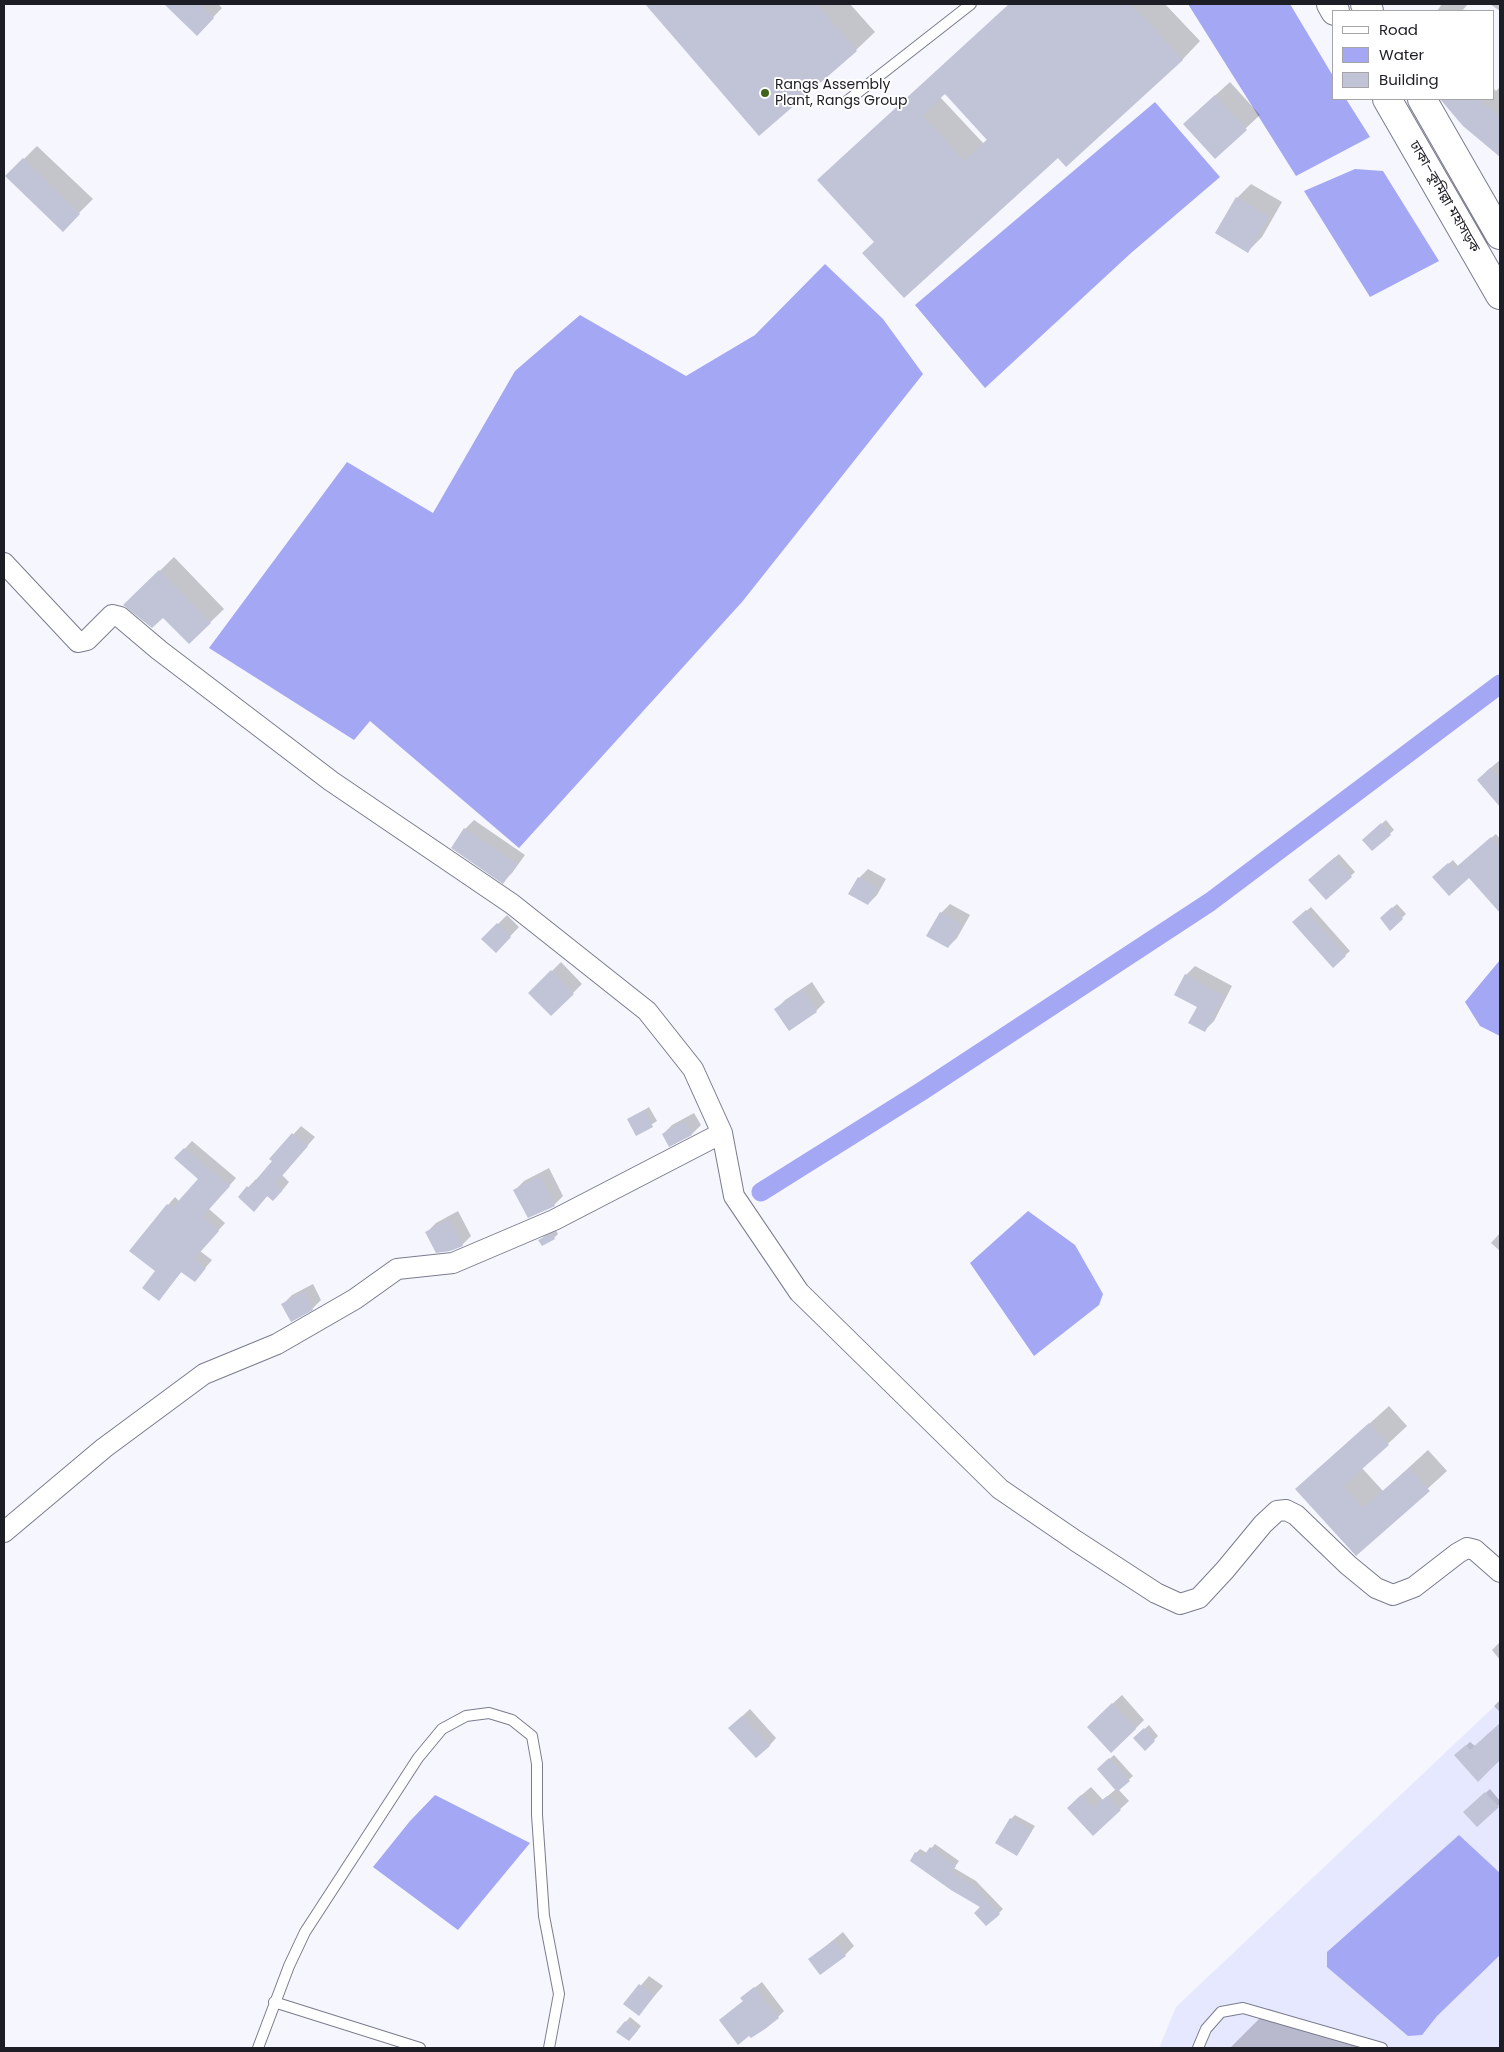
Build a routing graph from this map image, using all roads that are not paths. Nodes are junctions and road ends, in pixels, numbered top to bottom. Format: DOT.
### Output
graph roads {
  1 [pos="971,4"];
  2 [pos="1388,100"];
  3 [pos="1423,100"];
  4 [pos="847,101"];
  5 [pos="1500,235"];
  6 [pos="1500,295"];
  7 [pos="4,563"];
  8 [pos="722,1133"];
  9 [pos="4,1532"];
  10 [pos="1500,1572"];
  11 [pos="274,2002"];
  12 [pos="258,2048"];
  13 [pos="420,2048"];
  14 [pos="549,2048"];
  15 [pos="1198,2048"];
  16 [pos="1382,2048"];
  1 -- 4 [label="lane"];
  2 -- 6 [label="highway, ঢাকা–কুমিল্লা মহাসড়ক"];
  3 -- 5 [label="highway"];
  7 -- 8 [label="street"];
  8 -- 9 [label="street"];
  8 -- 10 [label="street"];
  11 -- 12 [label="lane"];
  11 -- 13 [label="lane"];
  11 -- 14 [label="lane"];
  15 -- 16 [label="lane"];
}
